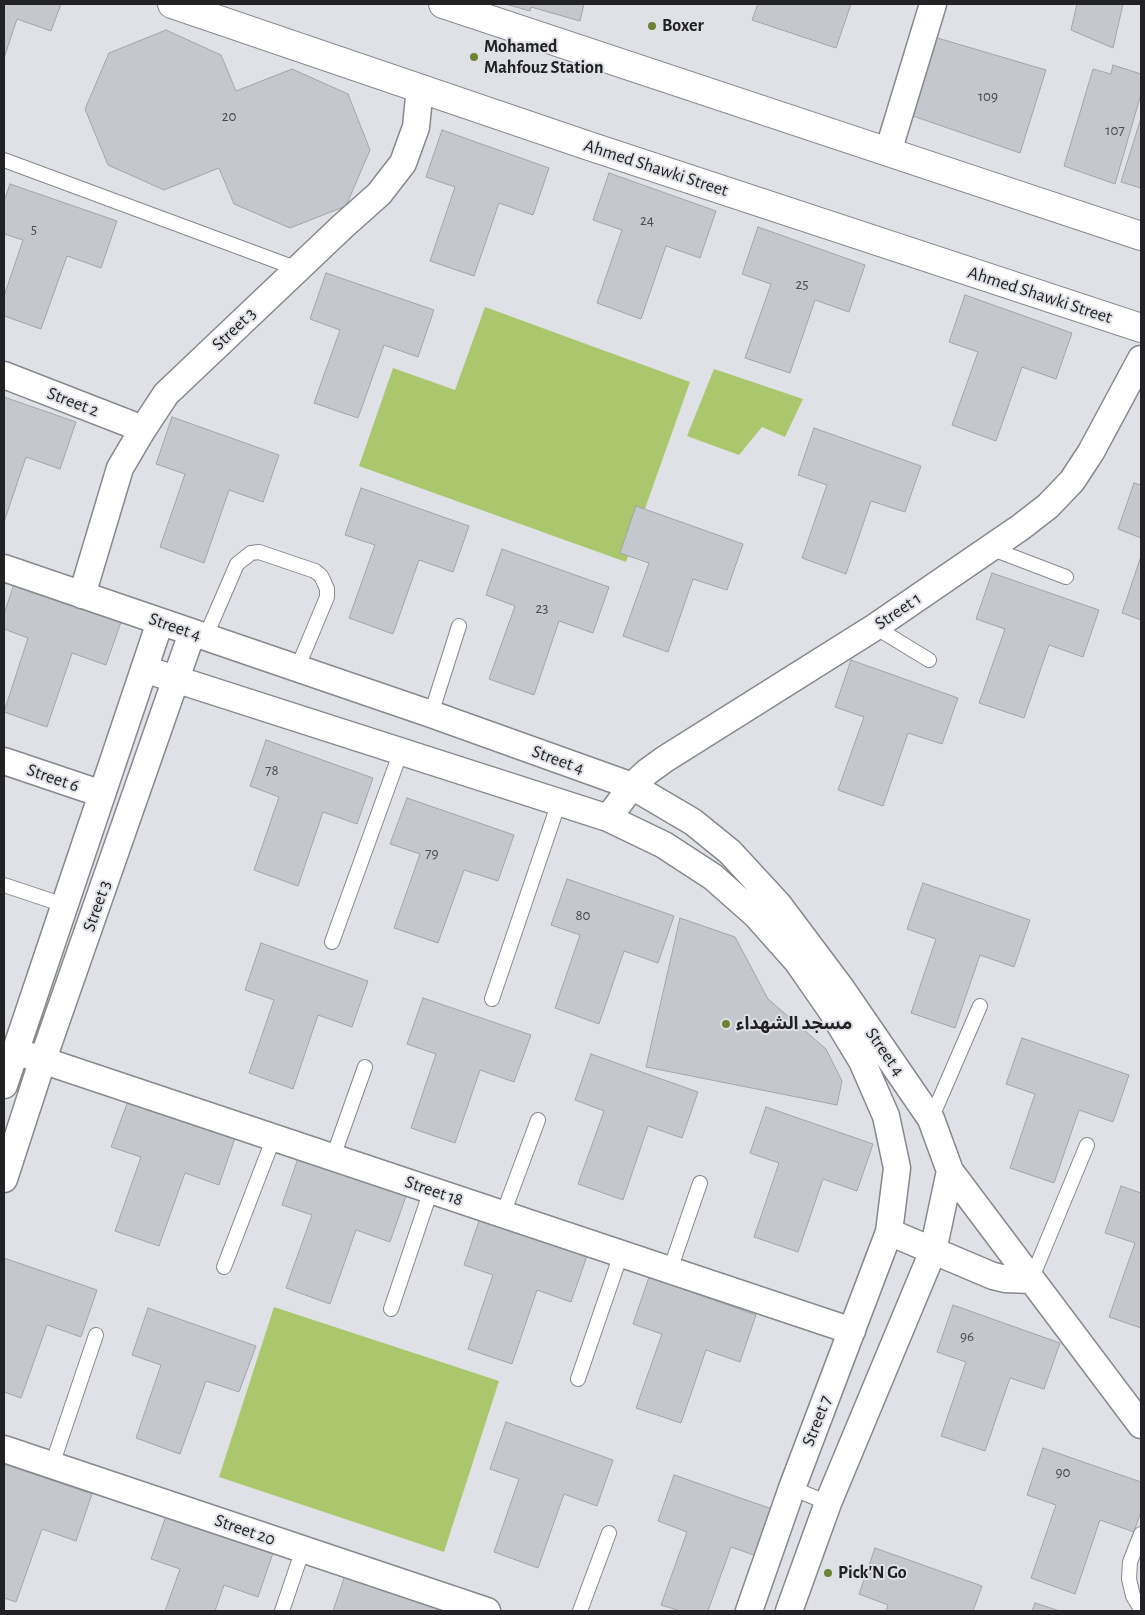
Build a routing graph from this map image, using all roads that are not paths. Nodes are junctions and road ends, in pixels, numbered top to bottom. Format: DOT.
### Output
graph roads {
  1 [pos="172,4"];
  2 [pos="443,4"];
  3 [pos="933,4"];
  4 [pos="420,88"];
  5 [pos="888,152"];
  6 [pos="4,160"];
  7 [pos="1141,236"];
  8 [pos="298,269"];
  9 [pos="1141,328"];
  10 [pos="1141,359"];
  11 [pos="4,375"];
  12 [pos="142,429"];
  13 [pos="990,548"];
  14 [pos="4,568"];
  15 [pos="1066,577"];
  16 [pos="82,595"];
  17 [pos="160,622"];
  18 [pos="459,626"];
  19 [pos="875,627"];
  20 [pos="199,635"];
  21 [pos="929,660"];
  22 [pos="144,669"];
  23 [pos="297,669"];
  24 [pos="176,679"];
  25 [pos="431,714"];
  26 [pos="402,752"];
  27 [pos="4,761"];
  28 [pos="632,786"];
  29 [pos="102,794"];
  30 [pos="559,802"];
  31 [pos="608,818"];
  32 [pos="78,864"];
  33 [pos="108,874"];
  34 [pos="4,885"];
  35 [pos="64,905"];
  36 [pos="332,942"];
  37 [pos="802,952"];
  38 [pos="492,999"];
  39 [pos="980,1006"];
  40 [pos="16,1051"];
  41 [pos="43,1059"];
  42 [pos="365,1066"];
  43 [pos="4,1085"];
  44 [pos="538,1120"];
  45 [pos="931,1120"];
  46 [pos="274,1137"];
  47 [pos="1088,1145"];
  48 [pos="333,1157"];
  49 [pos="950,1171"];
  50 [pos="4,1180"];
  51 [pos="700,1183"];
  52 [pos="430,1190"];
  53 [pos="503,1214"];
  54 [pos="889,1232"];
  55 [pos="933,1251"];
  56 [pos="621,1254"];
  57 [pos="224,1267"];
  58 [pos="670,1270"];
  59 [pos="1031,1280"];
  60 [pos="390,1308"];
  61 [pos="852,1331"];
  62 [pos="96,1335"];
  63 [pos="578,1380"];
  64 [pos="1141,1425"];
  65 [pos="4,1449"];
  66 [pos="52,1465"];
  67 [pos="792,1488"];
  68 [pos="828,1503"];
  69 [pos="609,1533"];
  70 [pos="1141,1534"];
  71 [pos="303,1549"];
  72 [pos="1141,1609"];
  73 [pos="282,1611"];
  74 [pos="487,1611"];
  75 [pos="580,1611"];
  76 [pos="749,1611"];
  77 [pos="789,1611"];
  1 -- 4 [label="street, Ahmed Shawki Street"];
  2 -- 5 [label="street"];
  3 -- 5 [label="street"];
  4 -- 8 [label="street, Street 3"];
  4 -- 9 [label="street, Ahmed Shawki Street"];
  5 -- 7 [label="street"];
  6 -- 8 [label="lane"];
  8 -- 12 [label="street, Street 3"];
  10 -- 13 [label="street, Street 1"];
  11 -- 12 [label="street, Street 2"];
  12 -- 16 [label="street, Street 3"];
  13 -- 15 [label="lane"];
  13 -- 19 [label="street, Street 1"];
  14 -- 16 [label="street, Street 4"];
  16 -- 17 [label="street, Street 4"];
  17 -- 20 [label="street, Street 4"];
  17 -- 22 [label="street, Street 3"];
  18 -- 25 [label="lane"];
  19 -- 21 [label="lane"];
  19 -- 28 [label="street, Street 1"];
  20 -- 23 [label="street, Street 4"];
  20 -- 23 [label="lane"];
  20 -- 24 [label="street, Street 3"];
  22 -- 24 [label="street, Street 4"];
  22 -- 29 [label="street, Street 3"];
  23 -- 25 [label="street, Street 4"];
  24 -- 26 [label="street, Street 4"];
  24 -- 33 [label="street, Street 3"];
  25 -- 28 [label="street, Street 4"];
  26 -- 30 [label="street, Street 4"];
  26 -- 36 [label="lane"];
  27 -- 29 [label="street, Street 6"];
  28 -- 31 [label="street, Street 1"];
  28 -- 37 [label="street, Street 4"];
  29 -- 32 [label="street, Street 3"];
  30 -- 31 [label="street, Street 4"];
  30 -- 38 [label="lane"];
  31 -- 37 [label="street, Street 4"];
  32 -- 33 [label="street"];
  32 -- 35 [label="street, Street 3"];
  33 -- 41 [label="street, Street 3"];
  34 -- 35 [label="lane"];
  35 -- 40 [label="street, Street 3"];
  37 -- 45 [label="street, Street 4"];
  37 -- 54 [label="street, Street 4"];
  39 -- 45 [label="lane"];
  40 -- 41 [label="street, Street 18"];
  40 -- 43 [label="street, Street 3"];
  41 -- 46 [label="street, Street 18"];
  41 -- 50 [label="street, Street 3"];
  42 -- 48 [label="lane"];
  44 -- 53 [label="lane"];
  45 -- 49 [label="street, Street 4"];
  46 -- 48 [label="street, Street 18"];
  46 -- 57 [label="lane"];
  47 -- 59 [label="lane"];
  48 -- 52 [label="street, Street 18"];
  49 -- 55 [label="street"];
  49 -- 59 [label="street, Street 4"];
  51 -- 58 [label="lane"];
  52 -- 53 [label="street, Street 18"];
  52 -- 60 [label="lane"];
  53 -- 56 [label="street, Street 18"];
  54 -- 55 [label="street"];
  54 -- 61 [label="street, Street 7"];
  55 -- 59 [label="street"];
  55 -- 68 [label="street"];
  56 -- 58 [label="street, Street 18"];
  56 -- 63 [label="lane"];
  58 -- 61 [label="street, Street 18"];
  59 -- 64 [label="street, Street 4"];
  61 -- 67 [label="street, Street 7"];
  62 -- 66 [label="lane"];
  65 -- 66 [label="street, Street 20"];
  66 -- 71 [label="street, Street 20"];
  67 -- 68 [label="lane"];
  67 -- 76 [label="street, Street 7"];
  68 -- 77 [label="street"];
  69 -- 75 [label="lane"];
  70 -- 72 [label="lane"];
  71 -- 73 [label="lane"];
  71 -- 74 [label="street, Street 20"];
}
